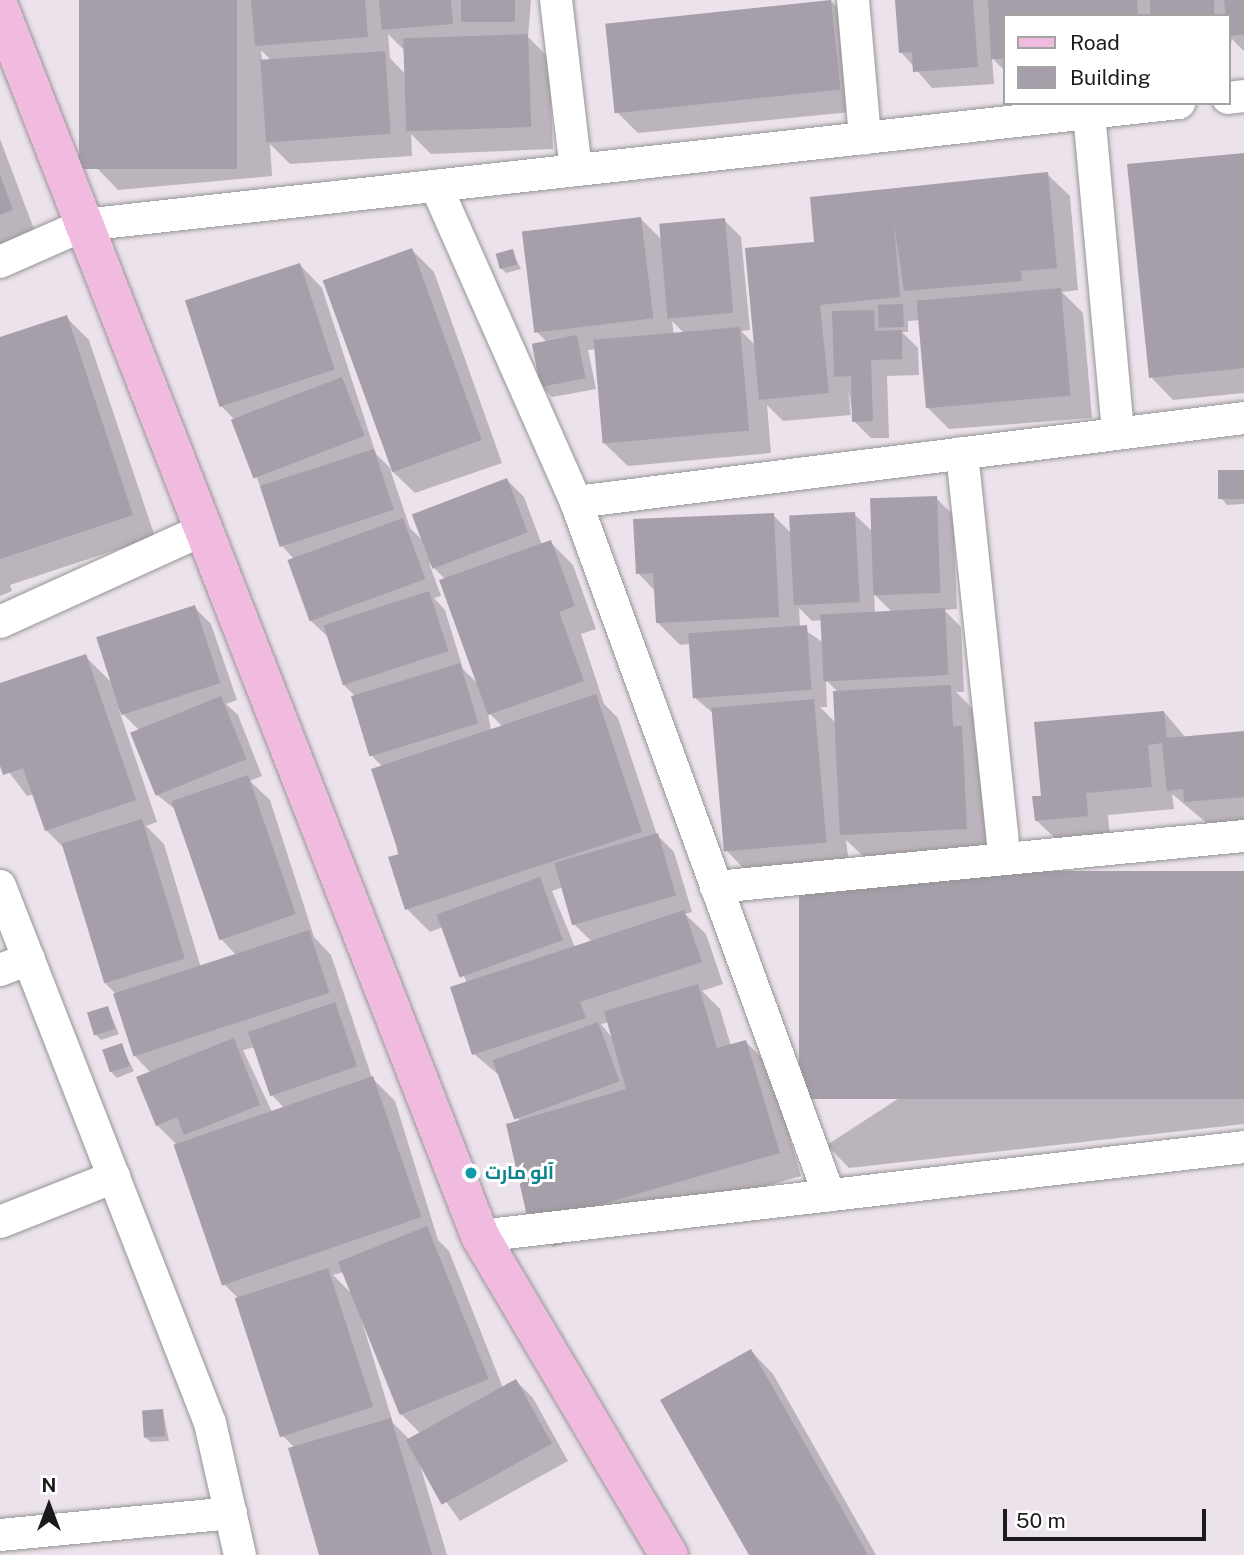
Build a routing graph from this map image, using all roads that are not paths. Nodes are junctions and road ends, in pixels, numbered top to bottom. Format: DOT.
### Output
graph roads {
  1 [pos="556,0"];
  2 [pos="853,0"];
  3 [pos="0,9"];
  4 [pos="1161,105"];
  5 [pos="1089,113"];
  6 [pos="865,138"];
  7 [pos="576,170"];
  8 [pos="436,186"];
  9 [pos="84,225"];
  10 [pos="0,262"];
  11 [pos="1244,418"];
  12 [pos="1118,433"];
  13 [pos="962,453"];
  14 [pos="576,502"];
  15 [pos="204,530"];
  16 [pos="0,622"];
  17 [pos="1244,836"];
  18 [pos="1005,859"];
  19 [pos="0,886"];
  20 [pos="716,887"];
  21 [pos="14,965"];
  22 [pos="1244,1147"];
  23 [pos="114,1177"];
  24 [pos="829,1195"];
  25 [pos="0,1222"];
  26 [pos="480,1236"];
  27 [pos="231,1513"];
  28 [pos="0,1535"];
  29 [pos="240,1555"];
  30 [pos="669,1555"];
  1 -- 7 [label="street"];
  2 -- 6 [label="street"];
  3 -- 9 [label="street"];
  4 -- 5 [label="street"];
  5 -- 6 [label="street"];
  5 -- 12 [label="street"];
  6 -- 7 [label="street"];
  7 -- 8 [label="street"];
  8 -- 9 [label="street"];
  8 -- 14 [label="street"];
  9 -- 10 [label="street"];
  9 -- 15 [label="street"];
  11 -- 12 [label="street"];
  12 -- 13 [label="street"];
  13 -- 14 [label="street"];
  13 -- 18 [label="street"];
  14 -- 20 [label="street"];
  15 -- 16 [label="street"];
  15 -- 26 [label="street"];
  17 -- 18 [label="street"];
  18 -- 20 [label="street"];
  19 -- 21 [label="street"];
  20 -- 24 [label="street"];
  21 -- 23 [label="street"];
  22 -- 24 [label="street"];
  23 -- 25 [label="street"];
  23 -- 27 [label="street"];
  24 -- 26 [label="street"];
  26 -- 30 [label="street"];
  27 -- 28 [label="street"];
  27 -- 29 [label="street"];
}
